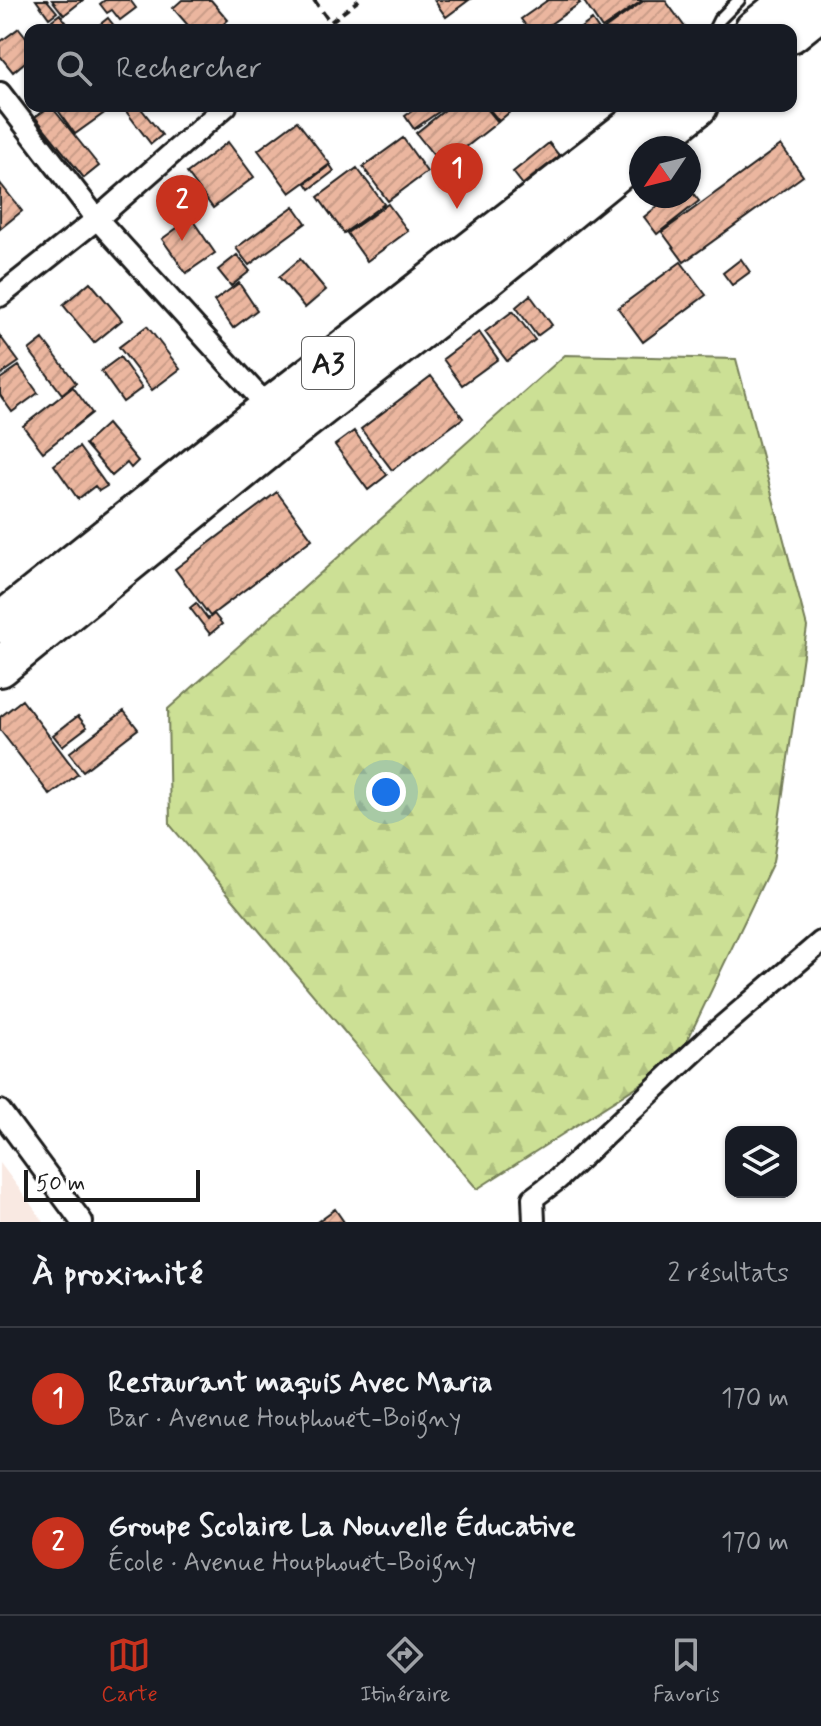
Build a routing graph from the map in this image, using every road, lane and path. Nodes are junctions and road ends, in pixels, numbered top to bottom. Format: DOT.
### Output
graph roads {
  1 [pos="314,0"];
  2 [pos="359,0"];
  3 [pos="739,0"];
  4 [pos="791,0"];
  5 [pos="821,9"];
  6 [pos="330,22"];
  7 [pos="328,24"];
  8 [pos="717,24"];
  9 [pos="761,24"];
  10 [pos="797,28"];
  11 [pos="0,93"];
  12 [pos="219,112"];
  13 [pos="650,112"];
  14 [pos="691,112"];
  15 [pos="661,136"];
  16 [pos="629,162"];
  17 [pos="97,219"];
  18 [pos="0,296"];
  19 [pos="269,408"];
  20 [pos="0,623"];
  21 [pos="0,667"];
  22 [pos="821,942"];
  23 [pos="0,1111"];
  24 [pos="82,1222"];
  25 [pos="534,1222"];
  1 -- 6 [label="path"];
  2 -- 6 [label="path"];
  3 -- 8 [label="lane"];
  4 -- 9 [label="highway"];
  5 -- 10 [label="highway"];
  6 -- 7 [label="path"];
  11 -- 17 [label="street"];
  12 -- 17 [label="street"];
  13 -- 19 [label="highway, A3"];
  14 -- 15 [label="highway"];
  16 -- 21 [label="highway, A3"];
  17 -- 18 [label="street"];
  17 -- 19 [label="street"];
  19 -- 20 [label="highway, A3"];
  22 -- 25 [label="street"];
  23 -- 24 [label="street"];
}
